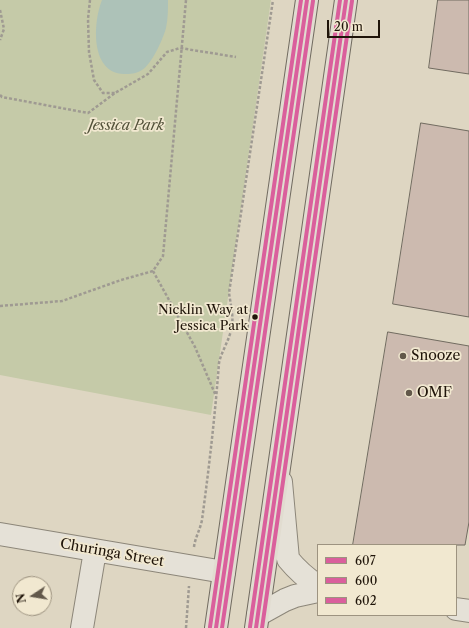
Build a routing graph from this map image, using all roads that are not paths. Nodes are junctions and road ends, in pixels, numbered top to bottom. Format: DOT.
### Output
graph roads {
  1 [pos="307,0"];
  2 [pos="346,0"];
  3 [pos="279,469"];
  4 [pos="0,534"];
  5 [pos="95,551"];
  6 [pos="224,572"];
  7 [pos="317,585"];
  8 [pos="317,592"];
  9 [pos="457,609"];
  10 [pos="469,611"];
  11 [pos="257,621"];
  12 [pos="82,628"];
  13 [pos="216,628"];
  1 -- 6 [label="highway"];
  2 -- 3 [label="highway"];
  3 -- 7 [label="street"];
  3 -- 11 [label="highway"];
  4 -- 5 [label="street, Churinga Street"];
  5 -- 6 [label="street, Churinga Street"];
  5 -- 12 [label="street"];
  6 -- 13 [label="highway"];
  8 -- 11 [label="street"];
  9 -- 10 [label="street"];
}
